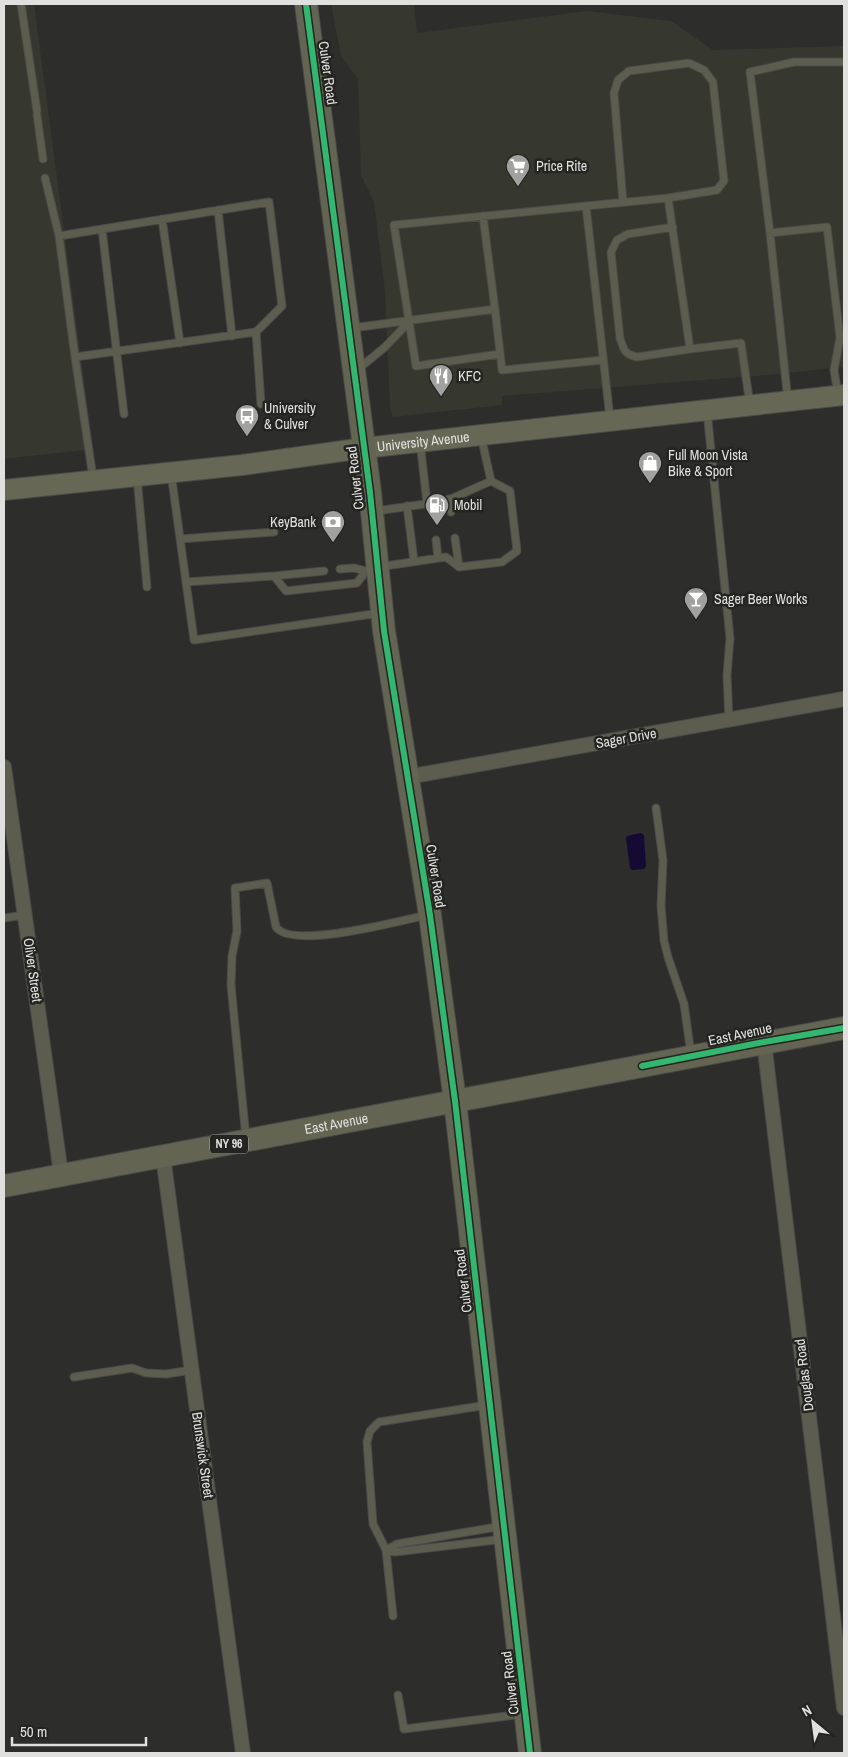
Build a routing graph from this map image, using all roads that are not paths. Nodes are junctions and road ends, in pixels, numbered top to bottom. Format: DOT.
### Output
graph roads {
  1 [pos="21,4"];
  2 [pos="306,4"];
  3 [pos="844,62"];
  4 [pos="44,159"];
  5 [pos="46,178"];
  6 [pos="668,198"];
  7 [pos="623,202"];
  8 [pos="586,206"];
  9 [pos="218,210"];
  10 [pos="483,216"];
  11 [pos="162,220"];
  12 [pos="673,227"];
  13 [pos="102,229"];
  14 [pos="770,232"];
  15 [pos="59,236"];
  16 [pos="495,308"];
  17 [pos="410,321"];
  18 [pos="349,328"];
  19 [pos="256,332"];
  20 [pos="232,336"];
  21 [pos="180,343"];
  22 [pos="690,350"];
  23 [pos="116,352"];
  24 [pos="500,354"];
  25 [pos="75,357"];
  26 [pos="603,360"];
  27 [pos="355,372"];
  28 [pos="841,395"];
  29 [pos="788,401"];
  30 [pos="262,404"];
  31 [pos="750,405"];
  32 [pos="707,410"];
  33 [pos="124,414"];
  34 [pos="610,421"];
  35 [pos="481,435"];
  36 [pos="420,442"];
  37 [pos="364,448"];
  38 [pos="171,473"];
  39 [pos="137,476"];
  40 [pos="93,481"];
  41 [pos="491,481"];
  42 [pos="4,490"];
  43 [pos="449,500"];
  44 [pos="429,503"];
  45 [pos="406,506"];
  46 [pos="372,512"];
  47 [pos="451,512"];
  48 [pos="433,514"];
  49 [pos="274,532"];
  50 [pos="455,538"];
  51 [pos="180,539"];
  52 [pos="436,540"];
  53 [pos="438,558"];
  54 [pos="414,561"];
  55 [pos="459,566"];
  56 [pos="340,569"];
  57 [pos="372,569"];
  58 [pos="324,571"];
  59 [pos="274,576"];
  60 [pos="186,582"];
  61 [pos="147,587"];
  62 [pos="382,612"];
  63 [pos="844,699"];
  64 [pos="729,720"];
  65 [pos="4,767"];
  66 [pos="407,778"];
  67 [pos="656,808"];
  68 [pos="25,915"];
  69 [pos="430,915"];
  70 [pos="4,918"];
  71 [pos="844,1028"];
  72 [pos="764,1042"];
  73 [pos="692,1057"];
  74 [pos="455,1101"];
  75 [pos="246,1141"];
  76 [pos="164,1156"];
  77 [pos="61,1174"];
  78 [pos="4,1186"];
  79 [pos="192,1370"];
  80 [pos="74,1377"];
  81 [pos="490,1404"];
  82 [pos="505,1532"];
  83 [pos="386,1550"];
  84 [pos="393,1616"];
  85 [pos="398,1695"];
  86 [pos="844,1708"];
  87 [pos="526,1713"];
  88 [pos="243,1753"];
  89 [pos="530,1753"];
  1 -- 4 [label="lane"];
  2 -- 18 [label="main road, Culver Road"];
  3 -- 14 [label="lane"];
  5 -- 15 [label="lane"];
  6 -- 7 [label="lane"];
  6 -- 7 [label="lane"];
  6 -- 12 [label="lane"];
  7 -- 8 [label="lane"];
  8 -- 10 [label="lane"];
  8 -- 26 [label="lane"];
  9 -- 11 [label="lane"];
  9 -- 19 [label="lane"];
  9 -- 20 [label="lane"];
  10 -- 16 [label="lane"];
  10 -- 17 [label="lane"];
  11 -- 13 [label="lane"];
  11 -- 21 [label="lane"];
  12 -- 22 [label="lane"];
  12 -- 22 [label="lane"];
  13 -- 15 [label="lane"];
  13 -- 23 [label="lane"];
  14 -- 28 [label="lane"];
  14 -- 29 [label="lane"];
  15 -- 25 [label="lane"];
  16 -- 17 [label="lane"];
  16 -- 24 [label="lane"];
  17 -- 18 [label="lane"];
  17 -- 24 [label="lane"];
  17 -- 27 [label="lane"];
  18 -- 27 [label="main road, Culver Road"];
  19 -- 20 [label="lane"];
  19 -- 30 [label="lane"];
  20 -- 21 [label="lane"];
  21 -- 23 [label="lane"];
  22 -- 31 [label="lane"];
  23 -- 25 [label="lane"];
  23 -- 33 [label="lane"];
  24 -- 26 [label="lane"];
  25 -- 40 [label="lane"];
  26 -- 34 [label="lane"];
  27 -- 37 [label="main road, Culver Road"];
  28 -- 29 [label="main road, University Avenue"];
  29 -- 31 [label="main road, University Avenue"];
  31 -- 32 [label="main road, University Avenue"];
  32 -- 34 [label="main road, University Avenue"];
  32 -- 64 [label="lane"];
  34 -- 35 [label="main road, University Avenue"];
  35 -- 36 [label="main road, University Avenue"];
  35 -- 41 [label="lane"];
  36 -- 37 [label="main road, University Avenue"];
  36 -- 44 [label="lane"];
  37 -- 38 [label="main road, University Avenue"];
  37 -- 46 [label="main road, Culver Road"];
  38 -- 39 [label="main road, University Avenue"];
  38 -- 51 [label="lane"];
  39 -- 40 [label="main road, University Avenue"];
  39 -- 61 [label="lane"];
  40 -- 42 [label="main road, University Avenue"];
  41 -- 43 [label="lane"];
  41 -- 55 [label="lane"];
  43 -- 44 [label="lane"];
  43 -- 47 [label="lane"];
  44 -- 45 [label="lane"];
  44 -- 48 [label="lane"];
  45 -- 46 [label="lane"];
  45 -- 54 [label="lane"];
  46 -- 57 [label="main road, Culver Road"];
  49 -- 51 [label="lane"];
  50 -- 55 [label="lane"];
  51 -- 60 [label="lane"];
  52 -- 53 [label="lane"];
  53 -- 54 [label="lane"];
  53 -- 55 [label="lane"];
  54 -- 57 [label="lane"];
  56 -- 57 [label="lane"];
  57 -- 59 [label="lane"];
  57 -- 62 [label="main road, Culver Road"];
  58 -- 59 [label="lane"];
  59 -- 60 [label="lane"];
  60 -- 62 [label="lane"];
  62 -- 66 [label="main road, Culver Road"];
  63 -- 64 [label="street, Sager Drive"];
  64 -- 66 [label="street, Sager Drive"];
  65 -- 68 [label="street, Oliver Street"];
  66 -- 69 [label="main road, Culver Road"];
  67 -- 73 [label="lane"];
  68 -- 70 [label="lane"];
  68 -- 77 [label="street, Oliver Street"];
  69 -- 74 [label="main road, Culver Road"];
  69 -- 75 [label="lane"];
  71 -- 72 [label="main road, East Avenue / NY 96"];
  72 -- 73 [label="main road, East Avenue / NY 96"];
  72 -- 86 [label="street, Douglas Road"];
  73 -- 74 [label="main road, East Avenue / NY 96"];
  74 -- 75 [label="main road, East Avenue / NY 96"];
  74 -- 81 [label="main road, Culver Road"];
  75 -- 76 [label="main road, East Avenue / NY 96"];
  76 -- 77 [label="main road, East Avenue / NY 96"];
  76 -- 79 [label="street, Brunswick Street"];
  77 -- 78 [label="main road, East Avenue / NY 96"];
  79 -- 80 [label="lane"];
  79 -- 88 [label="street, Brunswick Street"];
  81 -- 82 [label="main road, Culver Road"];
  81 -- 83 [label="lane"];
  82 -- 83 [label="lane"];
  82 -- 83 [label="lane"];
  82 -- 87 [label="main road, Culver Road"];
  83 -- 84 [label="lane"];
  85 -- 87 [label="lane"];
  87 -- 89 [label="main road, Culver Road"];
}
